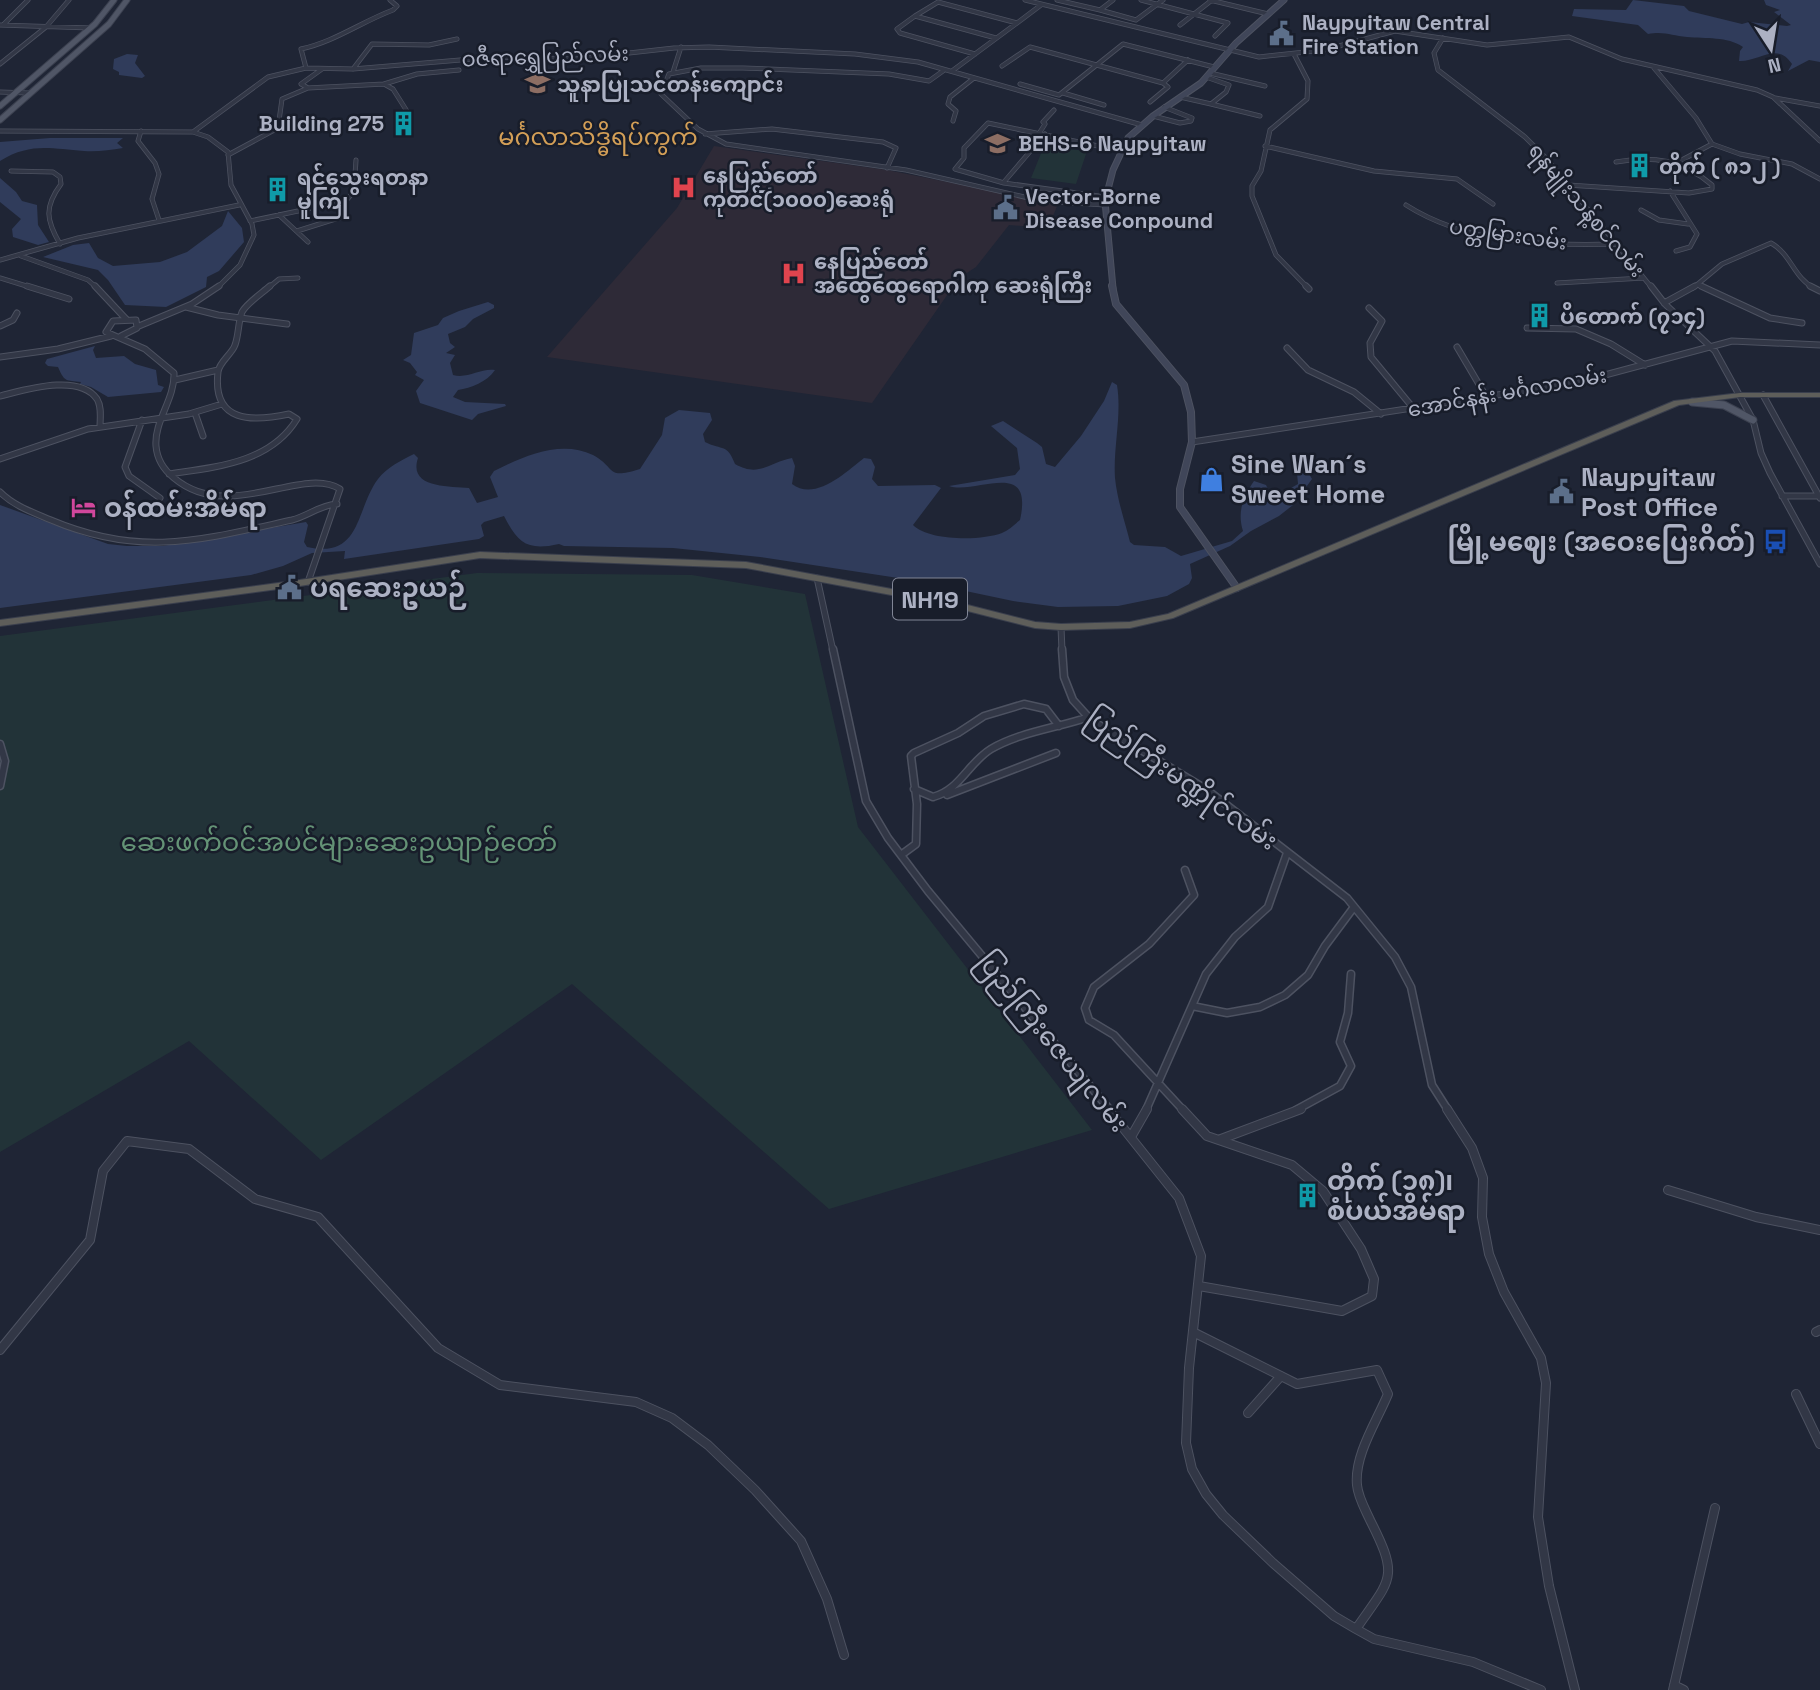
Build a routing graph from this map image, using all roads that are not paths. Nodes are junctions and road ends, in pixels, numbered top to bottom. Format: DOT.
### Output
graph roads {
  1 [pos="28,0"];
  2 [pos="69,0"];
  3 [pos="114,0"];
  4 [pos="127,0"];
  5 [pos="390,0"];
  6 [pos="1024,0"];
  7 [pos="1057,0"];
  8 [pos="1113,0"];
  9 [pos="1141,0"];
  10 [pos="1163,0"];
  11 [pos="1211,0"];
  12 [pos="1284,0"];
  13 [pos="1069,1"];
  14 [pos="1157,4"];
  15 [pos="1041,5"];
  16 [pos="1100,10"];
  17 [pos="1195,14"];
  18 [pos="1268,14"];
  19 [pos="915,16"];
  20 [pos="1136,20"];
  21 [pos="1017,23"];
  22 [pos="1130,25"];
  23 [pos="1180,25"];
  24 [pos="1,26"];
  25 [pos="46,27"];
  26 [pos="90,28"];
  27 [pos="1215,36"];
  28 [pos="996,38"];
  29 [pos="1443,38"];
  30 [pos="457,39"];
  31 [pos="681,47"];
  32 [pos="1230,50"];
  33 [pos="975,54"];
  34 [pos="1294,54"];
  35 [pos="1188,60"];
  36 [pos="0,64"];
  37 [pos="1002,66"];
  38 [pos="1096,66"];
  39 [pos="324,67"];
  40 [pos="1654,67"];
  41 [pos="306,68"];
  42 [pos="353,69"];
  43 [pos="459,71"];
  44 [pos="943,71"];
  45 [pos="952,71"];
  46 [pos="673,72"];
  47 [pos="1210,72"];
  48 [pos="974,78"];
  49 [pos="1163,83"];
  50 [pos="384,84"];
  51 [pos="1020,84"];
  52 [pos="1265,86"];
  53 [pos="308,88"];
  54 [pos="0,92"];
  55 [pos="14,92"];
  56 [pos="29,93"];
  57 [pos="1063,93"];
  58 [pos="1180,97"];
  59 [pos="1775,98"];
  60 [pos="1150,102"];
  61 [pos="1104,104"];
  62 [pos="1211,104"];
  63 [pos="0,106"];
  64 [pos="1820,106"];
  65 [pos="1164,107"];
  66 [pos="1054,110"];
  67 [pos="410,116"];
  68 [pos="1153,116"];
  69 [pos="1261,116"];
  70 [pos="0,120"];
  71 [pos="953,121"];
  72 [pos="1142,125"];
  73 [pos="332,126"];
  74 [pos="278,128"];
  75 [pos="0,131"];
  76 [pos="141,131"];
  77 [pos="193,132"];
  78 [pos="1042,133"];
  79 [pos="705,134"];
  80 [pos="1820,141"];
  81 [pos="1712,144"];
  82 [pos="1265,146"];
  83 [pos="1122,151"];
  84 [pos="228,155"];
  85 [pos="356,160"];
  86 [pos="1616,162"];
  87 [pos="1678,162"];
  88 [pos="887,168"];
  89 [pos="11,171"];
  90 [pos="1820,179"];
  91 [pos="1004,182"];
  92 [pos="1567,185"];
  93 [pos="1670,191"];
  94 [pos="1106,197"];
  95 [pos="1493,204"];
  96 [pos="239,205"];
  97 [pos="1105,205"];
  98 [pos="1406,205"];
  99 [pos="1641,211"];
  100 [pos="279,215"];
  101 [pos="345,216"];
  102 [pos="159,220"];
  103 [pos="250,221"];
  104 [pos="1688,224"];
  105 [pos="297,231"];
  106 [pos="308,242"];
  107 [pos="60,244"];
  108 [pos="1616,244"];
  109 [pos="1676,251"];
  110 [pos="21,256"];
  111 [pos="0,260"];
  112 [pos="0,278"];
  113 [pos="298,278"];
  114 [pos="1643,278"];
  115 [pos="1557,284"];
  116 [pos="1698,285"];
  117 [pos="1309,289"];
  118 [pos="1820,292"];
  119 [pos="69,299"];
  120 [pos="1664,303"];
  121 [pos="186,307"];
  122 [pos="1368,308"];
  123 [pos="112,309"];
  124 [pos="17,313"];
  125 [pos="165,314"];
  126 [pos="240,317"];
  127 [pos="126,318"];
  128 [pos="136,320"];
  129 [pos="113,321"];
  130 [pos="1802,323"];
  131 [pos="287,324"];
  132 [pos="0,326"];
  133 [pos="137,328"];
  134 [pos="1527,328"];
  135 [pos="106,329"];
  136 [pos="111,336"];
  137 [pos="121,336"];
  138 [pos="89,341"];
  139 [pos="135,343"];
  140 [pos="1820,345"];
  141 [pos="1457,347"];
  142 [pos="1711,347"];
  143 [pos="1287,348"];
  144 [pos="0,357"];
  145 [pos="1645,365"];
  146 [pos="218,370"];
  147 [pos="175,380"];
  148 [pos="1740,395"];
  149 [pos="1763,395"];
  150 [pos="1820,395"];
  151 [pos="0,396"];
  152 [pos="1487,398"];
  153 [pos="1683,402"];
  154 [pos="222,404"];
  155 [pos="1414,409"];
  156 [pos="195,413"];
  157 [pos="1381,414"];
  158 [pos="164,419"];
  159 [pos="142,420"];
  160 [pos="1753,420"];
  161 [pos="100,427"];
  162 [pos="203,436"];
  163 [pos="1192,442"];
  164 [pos="0,459"];
  165 [pos="169,474"];
  166 [pos="0,492"];
  167 [pos="1782,496"];
  168 [pos="1819,497"];
  169 [pos="160,498"];
  170 [pos="337,504"];
  171 [pos="1820,565"];
  172 [pos="817,578"];
  173 [pos="308,582"];
  174 [pos="1237,588"];
  175 [pos="0,623"];
  176 [pos="1061,627"];
  177 [pos="1089,717"];
  178 [pos="1059,726"];
  179 [pos="0,744"];
  180 [pos="1056,753"];
  181 [pos="0,786"];
  182 [pos="914,789"];
  183 [pos="933,797"];
  184 [pos="1287,853"];
  185 [pos="901,855"];
  186 [pos="1185,870"];
  187 [pos="1354,907"];
  188 [pos="1351,974"];
  189 [pos="1192,1006"];
  190 [pos="1158,1084"];
  191 [pos="1131,1137"];
  192 [pos="1221,1139"];
  193 [pos="1668,1190"];
  194 [pos="1820,1230"];
  195 [pos="1199,1286"];
  196 [pos="1193,1332"];
  197 [pos="0,1350"];
  198 [pos="1281,1376"];
  199 [pos="1796,1394"];
  200 [pos="1248,1413"];
  201 [pos="1820,1444"];
  202 [pos="1715,1508"];
  203 [pos="1356,1629"];
  204 [pos="844,1655"];
  205 [pos="1673,1687"];
  206 [pos="1541,1690"];
  207 [pos="1575,1690"];
  208 [pos="1684,1690"];
  1 -- 24 [label="street"];
  2 -- 25 [label="street"];
  3 -- 26 [label="main road"];
  4 -- 56 [label="main road"];
  5 -- 41 [label="street"];
  6 -- 15 [label="street"];
  7 -- 13 [label="street"];
  8 -- 16 [label="street"];
  9 -- 14 [label="street"];
  10 -- 14 [label="street"];
  11 -- 17 [label="street"];
  11 -- 18 [label="street"];
  12 -- 18 [label="main road"];
  13 -- 16 [label="street"];
  14 -- 17 [label="street"];
  14 -- 20 [label="street"];
  15 -- 21 [label="street"];
  15 -- 22 [label="street"];
  16 -- 20 [label="street"];
  17 -- 23 [label="street"];
  17 -- 27 [label="street"];
  18 -- 32 [label="main road"];
  19 -- 21 [label="street"];
  19 -- 28 [label="street"];
  19 -- 33 [label="street"];
  20 -- 22 [label="street"];
  21 -- 28 [label="street"];
  22 -- 32 [label="street"];
  24 -- 25 [label="street"];
  25 -- 26 [label="street"];
  25 -- 36 [label="street"];
  26 -- 55 [label="main road"];
  28 -- 33 [label="street"];
  29 -- 34 [label="street"];
  29 -- 40 [label="street"];
  29 -- 92 [label="street, ရန်မျိုးသန့်စင်လမ်း"];
  30 -- 42 [label="street"];
  31 -- 42 [label="street, ဝဇီရာရွှေပြည်လမ်း"];
  31 -- 45 [label="street, ဝဇီရာရွှေပြည်လမ်း"];
  31 -- 46 [label="street"];
  32 -- 34 [label="street"];
  32 -- 47 [label="main road"];
  33 -- 45 [label="street"];
  34 -- 82 [label="street"];
  35 -- 38 [label="street"];
  35 -- 47 [label="street"];
  35 -- 49 [label="street"];
  37 -- 38 [label="street"];
  38 -- 49 [label="street"];
  38 -- 57 [label="street"];
  39 -- 41 [label="street, ဝဇီရာရွှေပြည်လမ်း"];
  39 -- 42 [label="street, ဝဇီရာရွှေပြည်လမ်း"];
  39 -- 53 [label="street"];
  40 -- 59 [label="street"];
  40 -- 81 [label="street"];
  41 -- 77 [label="street, ဝဇီရာရွှေပြည်လမ်း"];
  43 -- 50 [label="street"];
  44 -- 46 [label="street"];
  45 -- 48 [label="street, ဝဇီရာရွှေပြည်လမ်း"];
  46 -- 79 [label="street"];
  47 -- 52 [label="street"];
  47 -- 58 [label="main road"];
  47 -- 62 [label="street"];
  48 -- 71 [label="street"];
  48 -- 72 [label="street, ဝဇီရာရွှေပြည်လမ်း"];
  49 -- 60 [label="street"];
  50 -- 53 [label="street"];
  50 -- 67 [label="street"];
  51 -- 57 [label="street"];
  53 -- 74 [label="street"];
  54 -- 55 [label="street"];
  55 -- 56 [label="street"];
  55 -- 63 [label="main road"];
  56 -- 70 [label="main road"];
  57 -- 61 [label="street"];
  58 -- 62 [label="street"];
  58 -- 65 [label="main road"];
  59 -- 64 [label="street"];
  59 -- 80 [label="street"];
  62 -- 69 [label="street"];
  65 -- 68 [label="main road"];
  65 -- 68 [label="street"];
  66 -- 78 [label="street"];
  68 -- 72 [label="main road"];
  72 -- 83 [label="main road"];
  73 -- 74 [label="street"];
  74 -- 84 [label="street"];
  75 -- 76 [label="street"];
  76 -- 77 [label="street"];
  76 -- 102 [label="street"];
  77 -- 84 [label="street"];
  78 -- 83 [label="street"];
  78 -- 91 [label="street"];
  78 -- 91 [label="street"];
  79 -- 88 [label="street"];
  79 -- 88 [label="street"];
  81 -- 87 [label="street"];
  81 -- 90 [label="street"];
  82 -- 95 [label="street"];
  82 -- 117 [label="street"];
  83 -- 94 [label="main road"];
  84 -- 96 [label="street"];
  85 -- 100 [label="street"];
  86 -- 87 [label="street"];
  87 -- 93 [label="street"];
  88 -- 97 [label="street"];
  89 -- 107 [label="street"];
  91 -- 94 [label="street"];
  92 -- 93 [label="street"];
  92 -- 108 [label="street, ရန်မျိုးသန့်စင်လမ်း"];
  93 -- 104 [label="street"];
  94 -- 97 [label="main road"];
  96 -- 102 [label="street"];
  96 -- 103 [label="street"];
  97 -- 163 [label="main road"];
  98 -- 108 [label="street, ပတ္တမြားလမ်း"];
  99 -- 104 [label="street"];
  100 -- 103 [label="street"];
  100 -- 105 [label="street"];
  101 -- 105 [label="street"];
  102 -- 107 [label="street"];
  103 -- 121 [label="street"];
  104 -- 109 [label="street"];
  105 -- 106 [label="street"];
  107 -- 110 [label="street"];
  108 -- 114 [label="street, ရန်မျိုးသန့်စင်လမ်း"];
  110 -- 111 [label="street"];
  110 -- 123 [label="street"];
  112 -- 119 [label="street"];
  113 -- 126 [label="street"];
  114 -- 115 [label="street"];
  114 -- 120 [label="street, ရန်မျိုးသန့်စင်လမ်း"];
  116 -- 118 [label="street"];
  116 -- 120 [label="street"];
  116 -- 130 [label="street"];
  120 -- 142 [label="street, ရန်မျိုးသန့်စင်လမ်း"];
  121 -- 125 [label="street"];
  121 -- 126 [label="street"];
  122 -- 155 [label="street"];
  123 -- 127 [label="street"];
  123 -- 129 [label="street"];
  124 -- 132 [label="street"];
  125 -- 128 [label="street"];
  125 -- 133 [label="street"];
  126 -- 131 [label="street"];
  126 -- 146 [label="street"];
  127 -- 128 [label="street"];
  127 -- 129 [label="street"];
  128 -- 133 [label="street"];
  129 -- 135 [label="street"];
  133 -- 137 [label="street"];
  133 -- 139 [label="street"];
  134 -- 145 [label="street"];
  135 -- 136 [label="street"];
  135 -- 138 [label="street"];
  136 -- 137 [label="street"];
  136 -- 138 [label="street"];
  137 -- 139 [label="street"];
  138 -- 144 [label="street"];
  139 -- 147 [label="street"];
  140 -- 142 [label="street, အောင်နန်း မင်္ဂလာလမ်း"];
  141 -- 152 [label="street"];
  142 -- 145 [label="street, အောင်နန်း မင်္ဂလာလမ်း"];
  142 -- 148 [label="street, ရန်မျိုးသန့်စင်လမ်း"];
  143 -- 157 [label="street"];
  145 -- 152 [label="street, အောင်နန်း မင်္ဂလာလမ်း"];
  146 -- 147 [label="street"];
  146 -- 154 [label="street"];
  147 -- 158 [label="street"];
  148 -- 149 [label="highway, NH19"];
  148 -- 153 [label="highway, NH19"];
  148 -- 160 [label="street, ရန်မျိုးသန့်စင်လမ်း"];
  149 -- 150 [label="highway, NH19"];
  149 -- 168 [label="street"];
  151 -- 161 [label="street"];
  152 -- 155 [label="street, အောင်နန်း မင်္ဂလာလမ်း"];
  153 -- 160 [label="main road"];
  153 -- 174 [label="highway, NH19"];
  154 -- 156 [label="street"];
  154 -- 165 [label="street"];
  155 -- 157 [label="street, အောင်နန်း မင်္ဂလာလမ်း"];
  156 -- 158 [label="street"];
  156 -- 162 [label="street"];
  157 -- 163 [label="street, အောင်နန်း မင်္ဂလာလမ်း"];
  158 -- 159 [label="street"];
  158 -- 165 [label="street"];
  159 -- 161 [label="street"];
  159 -- 169 [label="street"];
  160 -- 167 [label="street, ရန်မျိုးသန့်စင်လမ်း"];
  161 -- 164 [label="street"];
  163 -- 174 [label="main road"];
  165 -- 170 [label="street"];
  166 -- 170 [label="street"];
  167 -- 168 [label="street"];
  167 -- 171 [label="street, ရန်မျိုးသန့်စင်လမ်း"];
  170 -- 173 [label="street"];
  172 -- 173 [label="highway, NH19"];
  172 -- 176 [label="highway, NH19"];
  172 -- 185 [label="street, ပြည်ကြီးဇေယျလမ်း"];
  173 -- 175 [label="highway, NH19"];
  174 -- 176 [label="highway, NH19"];
  176 -- 177 [label="street, ပြည်ကြီးမဏ္ဍိုင်လမ်း"];
  177 -- 178 [label="street"];
  177 -- 184 [label="street, ပြည်ကြီးမဏ္ဍိုင်လမ်း"];
  178 -- 182 [label="street"];
  178 -- 183 [label="street"];
  179 -- 181 [label="street"];
  180 -- 183 [label="street"];
  182 -- 183 [label="street"];
  182 -- 185 [label="street"];
  184 -- 187 [label="street, ပြည်ကြီးမဏ္ဍိုင်လမ်း"];
  184 -- 189 [label="street"];
  185 -- 191 [label="street, ပြည်ကြီးဇေယျလမ်း"];
  186 -- 190 [label="street"];
  187 -- 189 [label="street"];
  187 -- 207 [label="street, ပြည်ကြီးမဏ္ဍိုင်လမ်း"];
  188 -- 192 [label="street"];
  189 -- 190 [label="street"];
  190 -- 191 [label="street"];
  190 -- 192 [label="street"];
  191 -- 195 [label="street, ပြည်ကြီးဇေယျလမ်း"];
  192 -- 195 [label="street"];
  193 -- 194 [label="street"];
  195 -- 196 [label="street, ပြည်ကြီးဇေယျလမ်း"];
  196 -- 198 [label="street"];
  196 -- 203 [label="street, ပြည်ကြီးဇေယျလမ်း"];
  197 -- 204 [label="street"];
  198 -- 200 [label="street"];
  198 -- 203 [label="street"];
  199 -- 201 [label="street"];
  202 -- 205 [label="street"];
  203 -- 206 [label="street, ပြည်ကြီးဇေယျလမ်း"];
  205 -- 208 [label="street"];
}
